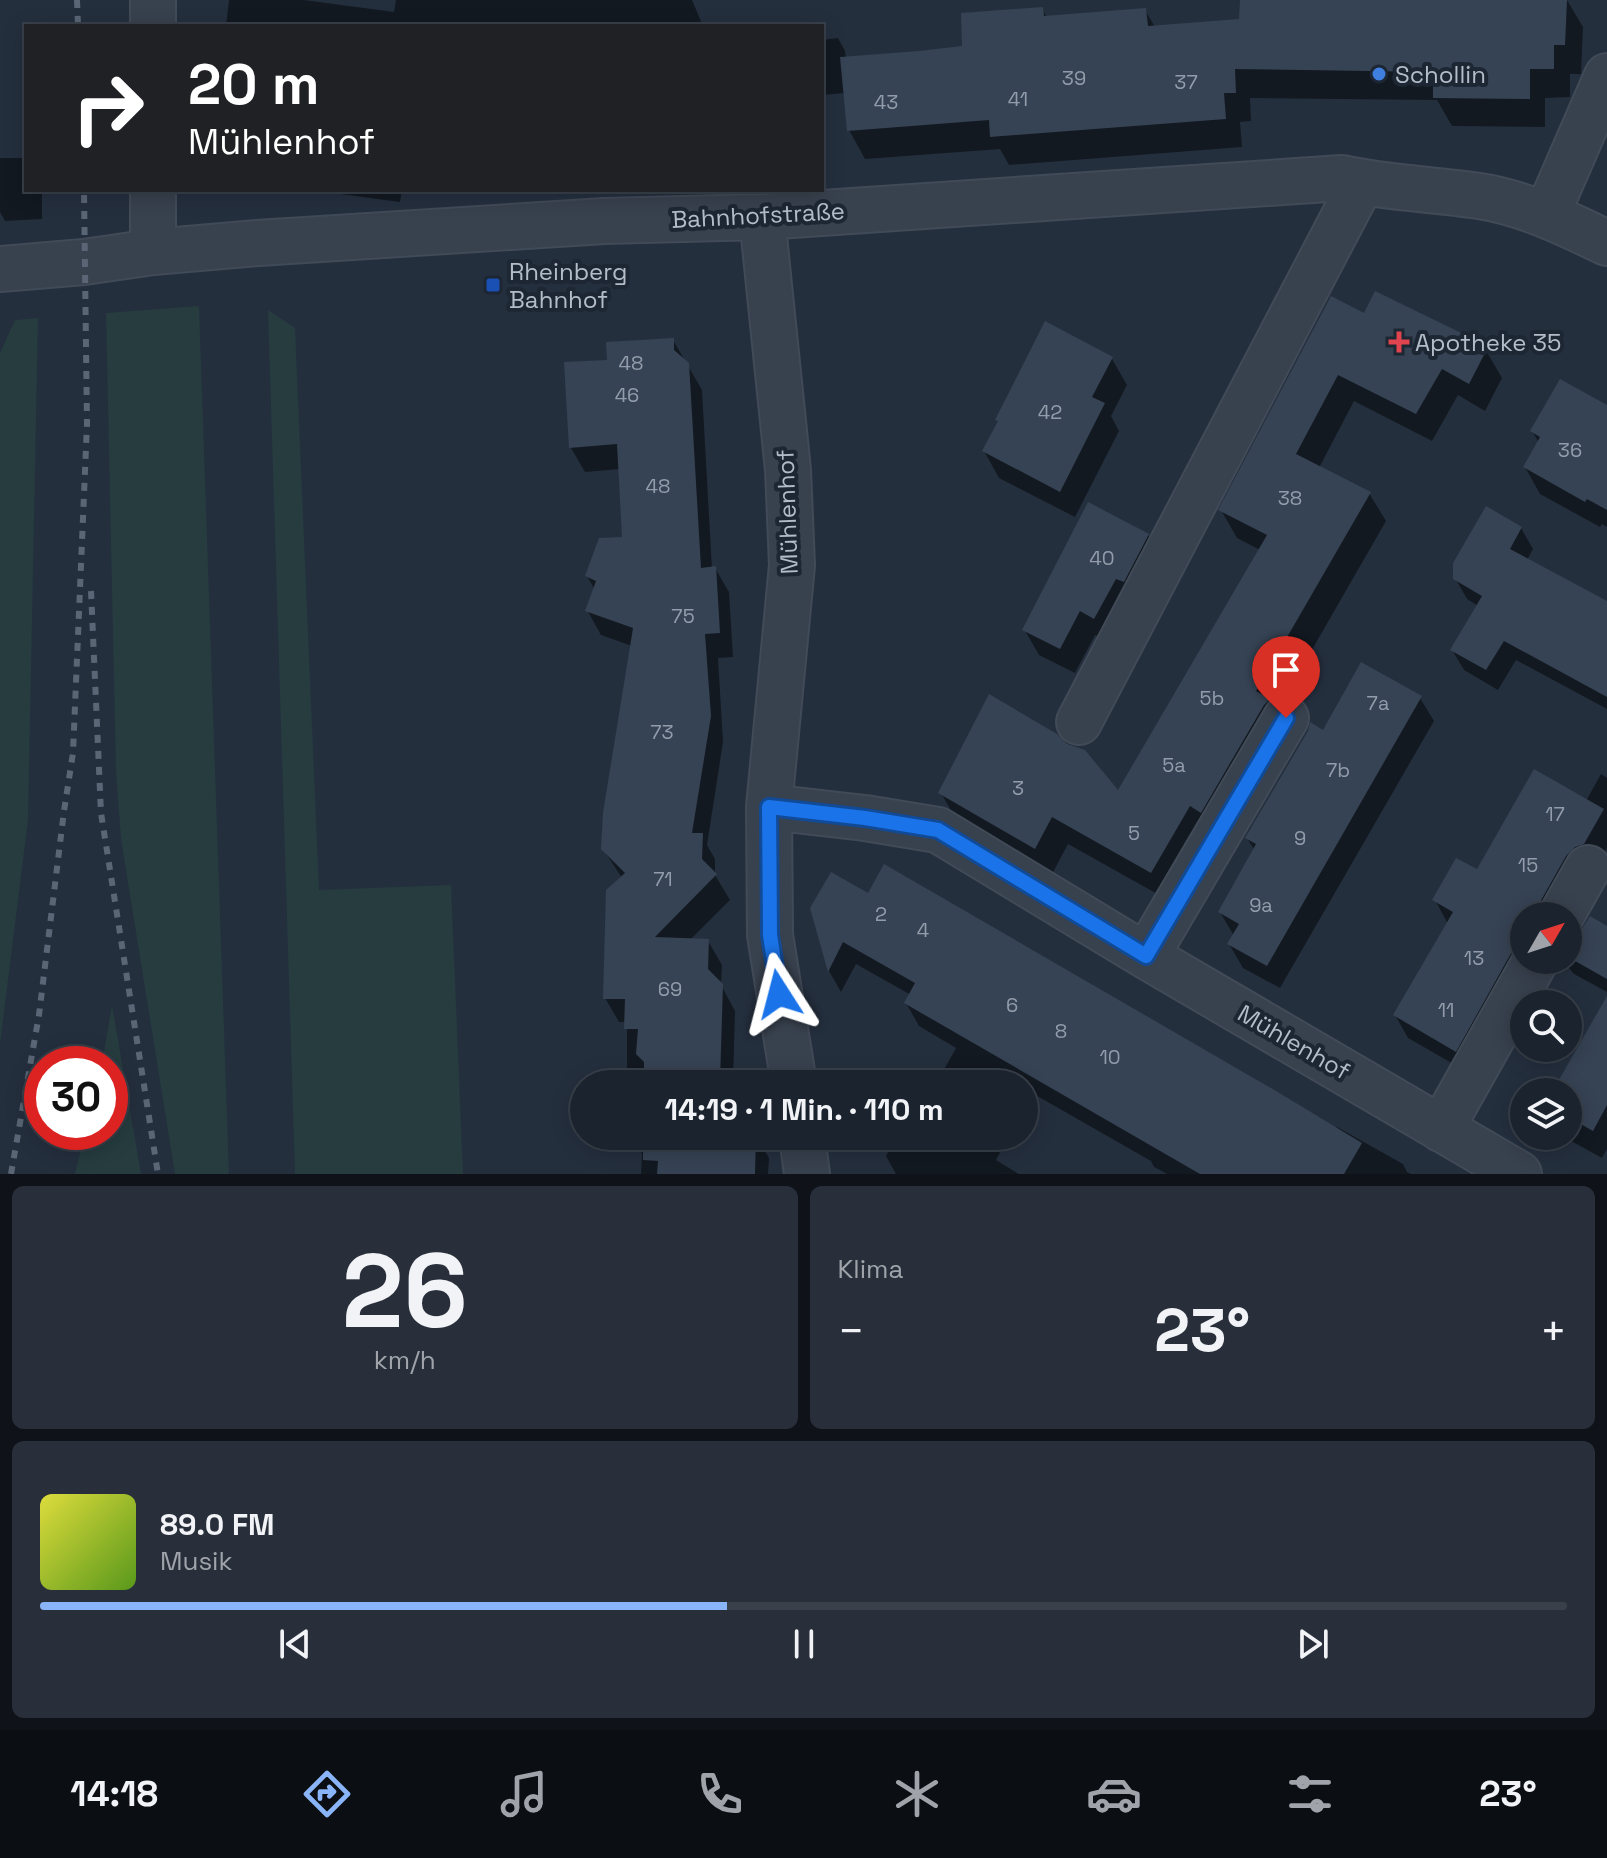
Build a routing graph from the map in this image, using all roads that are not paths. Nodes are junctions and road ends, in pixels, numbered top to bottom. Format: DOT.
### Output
graph roads {
  1 [pos="153,0"];
  2 [pos="153,24"];
  3 [pos="1607,76"];
  4 [pos="1362,182"];
  5 [pos="153,192"];
  6 [pos="1547,214"];
  7 [pos="762,217"];
  8 [pos="1607,243"];
  9 [pos="153,252"];
  10 [pos="0,269"];
  11 [pos="1286,718"];
  12 [pos="1079,722"];
  13 [pos="769,807"];
  14 [pos="1588,868"];
  15 [pos="1569,902"];
  16 [pos="1146,956"];
  17 [pos="1528,974"];
  18 [pos="792,1070"];
  19 [pos="1441,1129"];
  20 [pos="804,1150"];
  21 [pos="807,1174"];
  22 [pos="1519,1174"];
  1 -- 2 [label="street"];
  3 -- 6 [label="street"];
  4 -- 6 [label="street, Bahnhofstraße"];
  4 -- 7 [label="street, Bahnhofstraße"];
  4 -- 12 [label="street"];
  5 -- 9 [label="street"];
  6 -- 8 [label="street, Bahnhofstraße"];
  7 -- 9 [label="street, Bahnhofstraße"];
  7 -- 13 [label="street, Mühlenhof"];
  9 -- 10 [label="street, Bahnhofstraße"];
  11 -- 16 [label="street"];
  13 -- 16 [label="street, Mühlenhof"];
  13 -- 18 [label="street, Mühlenhof"];
  14 -- 15 [label="street"];
  16 -- 19 [label="street, Mühlenhof"];
  17 -- 19 [label="street"];
  19 -- 22 [label="street, Mühlenhof"];
  20 -- 21 [label="street"];
}
